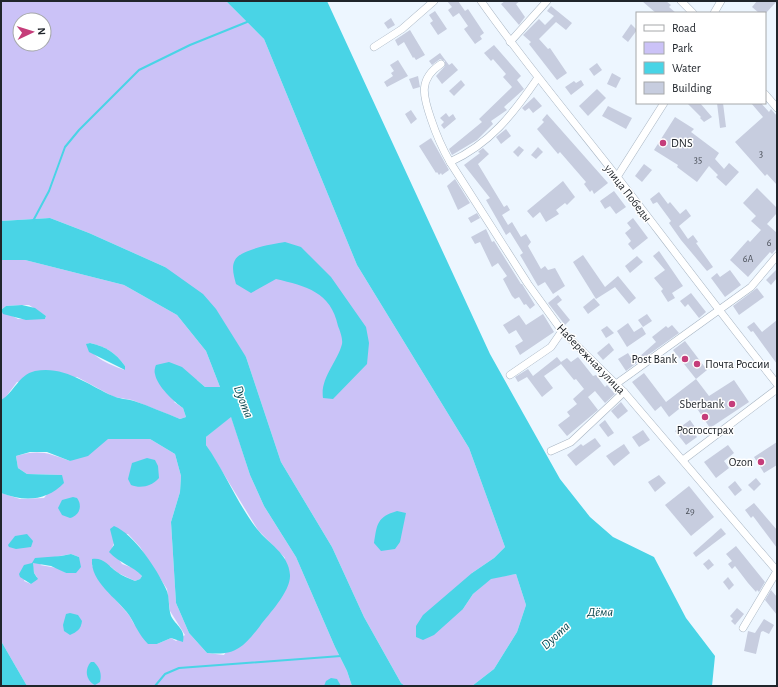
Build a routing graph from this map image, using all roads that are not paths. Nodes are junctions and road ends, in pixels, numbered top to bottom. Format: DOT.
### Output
graph roads {
  1 [pos="434,1"];
  2 [pos="481,1"];
  3 [pos="547,1"];
  4 [pos="681,1"];
  5 [pos="721,1"];
  6 [pos="692,12"];
  7 [pos="715,12"];
  8 [pos="510,42"];
  9 [pos="374,47"];
  10 [pos="441,64"];
  11 [pos="538,79"];
  12 [pos="766,95"];
  13 [pos="663,104"];
  14 [pos="777,108"];
  15 [pos="450,162"];
  16 [pos="617,177"];
  17 [pos="777,256"];
  18 [pos="717,310"];
  19 [pos="562,331"];
  20 [pos="510,374"];
  21 [pos="616,384"];
  22 [pos="777,384"];
  23 [pos="777,389"];
  24 [pos="624,392"];
  25 [pos="551,451"];
  26 [pos="683,460"];
  27 [pos="777,571"];
  28 [pos="743,628"];
  1 -- 9 [label="street"];
  2 -- 8 [label="street, улица Победы"];
  3 -- 8 [label="street"];
  4 -- 6 [label="street"];
  5 -- 7 [label="street"];
  8 -- 11 [label="street, улица Победы"];
  10 -- 15 [label="street, Набережная улица"];
  11 -- 15 [label="street"];
  11 -- 16 [label="street, улица Победы"];
  12 -- 14 [label="street"];
  13 -- 16 [label="street"];
  15 -- 19 [label="street, Набережная улица"];
  16 -- 18 [label="street, улица Победы"];
  17 -- 18 [label="street"];
  18 -- 21 [label="street"];
  18 -- 22 [label="street, улица Победы"];
  19 -- 20 [label="street"];
  19 -- 21 [label="street, Набережная улица"];
  21 -- 24 [label="street, Набережная улица"];
  23 -- 26 [label="street"];
  24 -- 25 [label="street"];
  24 -- 26 [label="street, Набережная улица"];
  26 -- 27 [label="street, Набережная улица"];
  27 -- 28 [label="street"];
}
